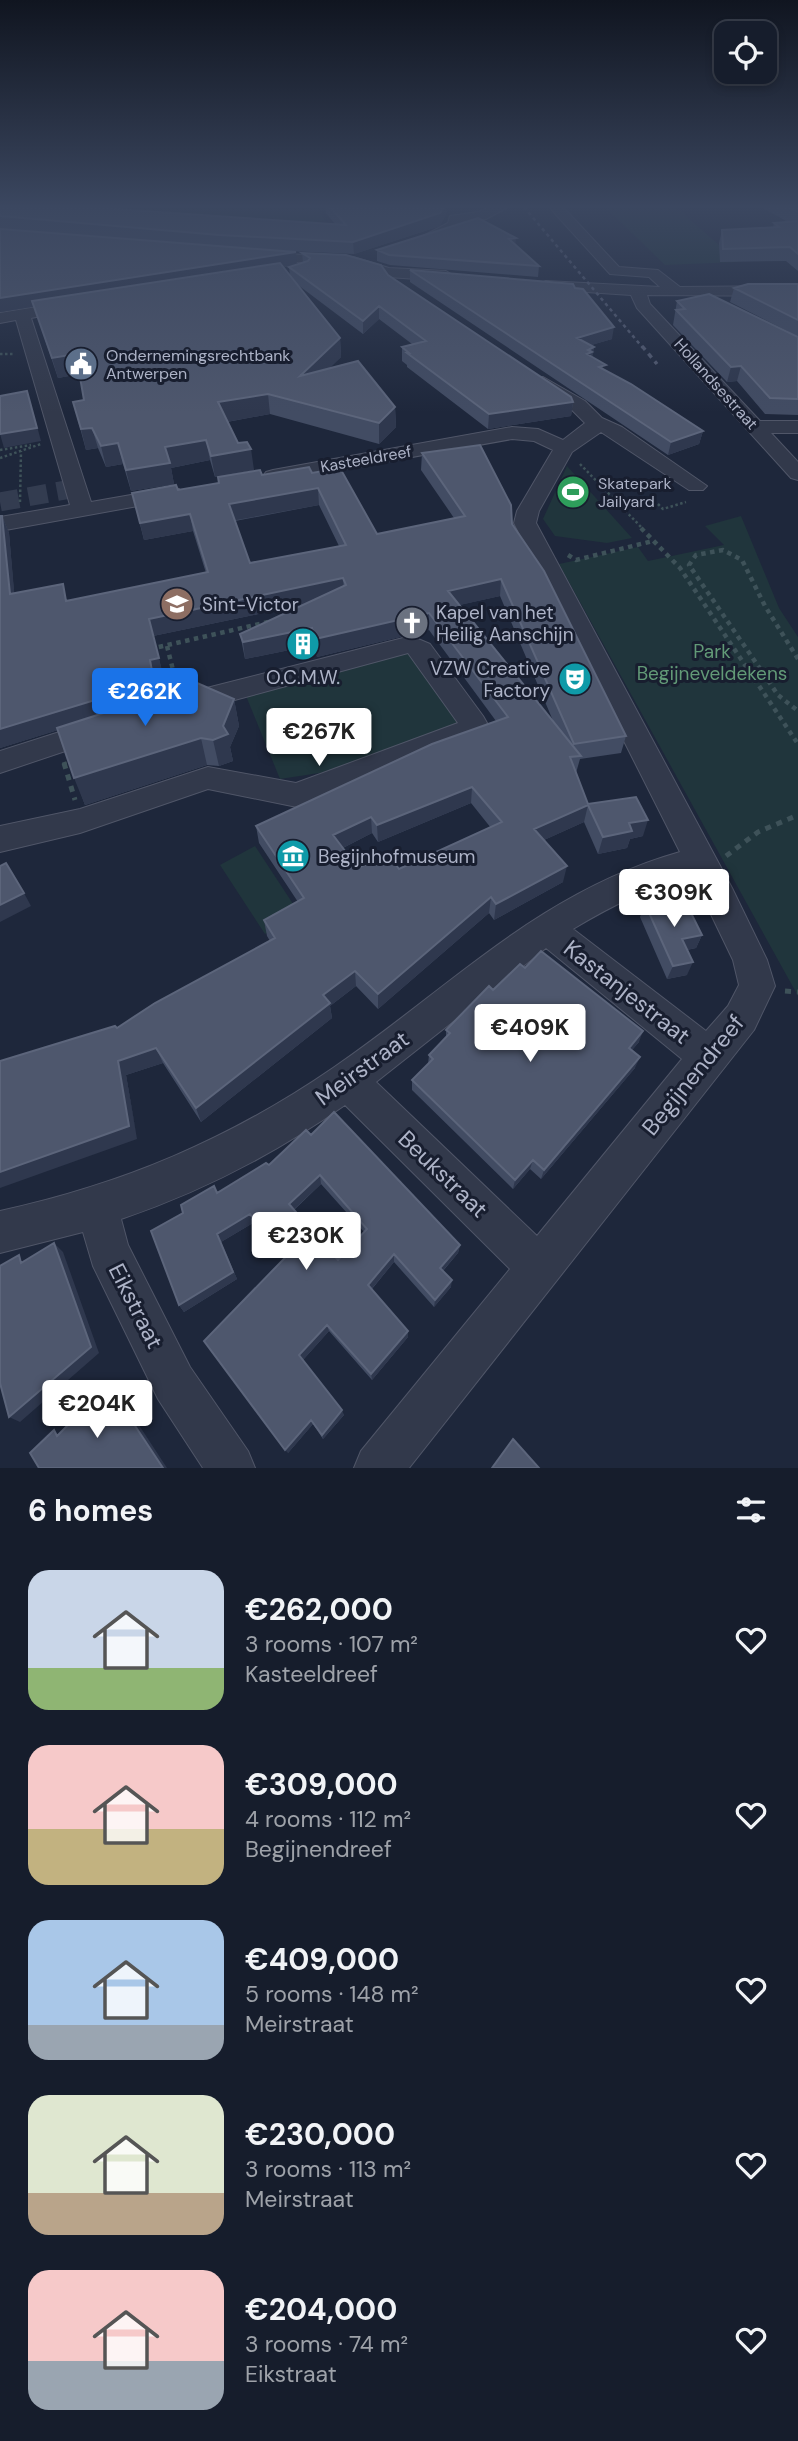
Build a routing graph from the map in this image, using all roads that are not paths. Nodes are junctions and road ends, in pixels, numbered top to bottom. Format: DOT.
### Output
graph roads {
  1 [pos="390,276"];
  2 [pos="436,276"];
  3 [pos="657,276"];
  4 [pos="456,277"];
  5 [pos="532,285"];
  6 [pos="405,289"];
  7 [pos="798,291"];
  8 [pos="638,292"];
  9 [pos="684,292"];
  10 [pos="91,304"];
  11 [pos="722,309"];
  12 [pos="22,314"];
  13 [pos="0,318"];
  14 [pos="525,370"];
  15 [pos="595,422"];
  16 [pos="756,427"];
  17 [pos="798,427"];
  18 [pos="570,453"];
  19 [pos="798,474"];
  20 [pos="247,480"];
  21 [pos="696,485"];
  22 [pos="192,490"];
  23 [pos="82,509"];
  24 [pos="0,524"];
  25 [pos="173,707"];
  26 [pos="121,722"];
  27 [pos="0,762"];
  28 [pos="0,839"];
  29 [pos="701,859"];
  30 [pos="546,928"];
  31 [pos="708,1056"];
  32 [pos="348,1081"];
  33 [pos="98,1209"];
  34 [pos="0,1232"];
  35 [pos="539,1268"];
  36 [pos="232,1468"];
  37 [pos="378,1468"];
  1 -- 6 [label="street"];
  2 -- 4 [label="street"];
  3 -- 9 [label="street"];
  5 -- 8 [label="street"];
  7 -- 9 [label="street"];
  8 -- 9 [label="street"];
  8 -- 16 [label="street, Hollandsestraat"];
  9 -- 11 [label="street"];
  10 -- 12 [label="street"];
  12 -- 13 [label="street"];
  12 -- 23 [label="street"];
  14 -- 15 [label="street"];
  15 -- 18 [label="street"];
  15 -- 21 [label="street"];
  16 -- 17 [label="street"];
  16 -- 19 [label="street, Hollandsestraat"];
  18 -- 20 [label="street, Kasteeldreef"];
  18 -- 29 [label="street, Begijnendreef"];
  22 -- 23 [label="street"];
  23 -- 24 [label="street"];
  25 -- 28 [label="street"];
  26 -- 27 [label="street"];
  29 -- 30 [label="street, Meirstraat"];
  29 -- 31 [label="street, Begijnendreef"];
  30 -- 31 [label="street, Kastanjestraat"];
  30 -- 32 [label="street, Meirstraat"];
  31 -- 35 [label="street, Begijnendreef"];
  32 -- 33 [label="street, Meirstraat"];
  32 -- 35 [label="street, Beukstraat"];
  33 -- 34 [label="street, Meirstraat"];
  33 -- 36 [label="street, Eikstraat"];
  35 -- 37 [label="street, Begijnendreef"];
}
